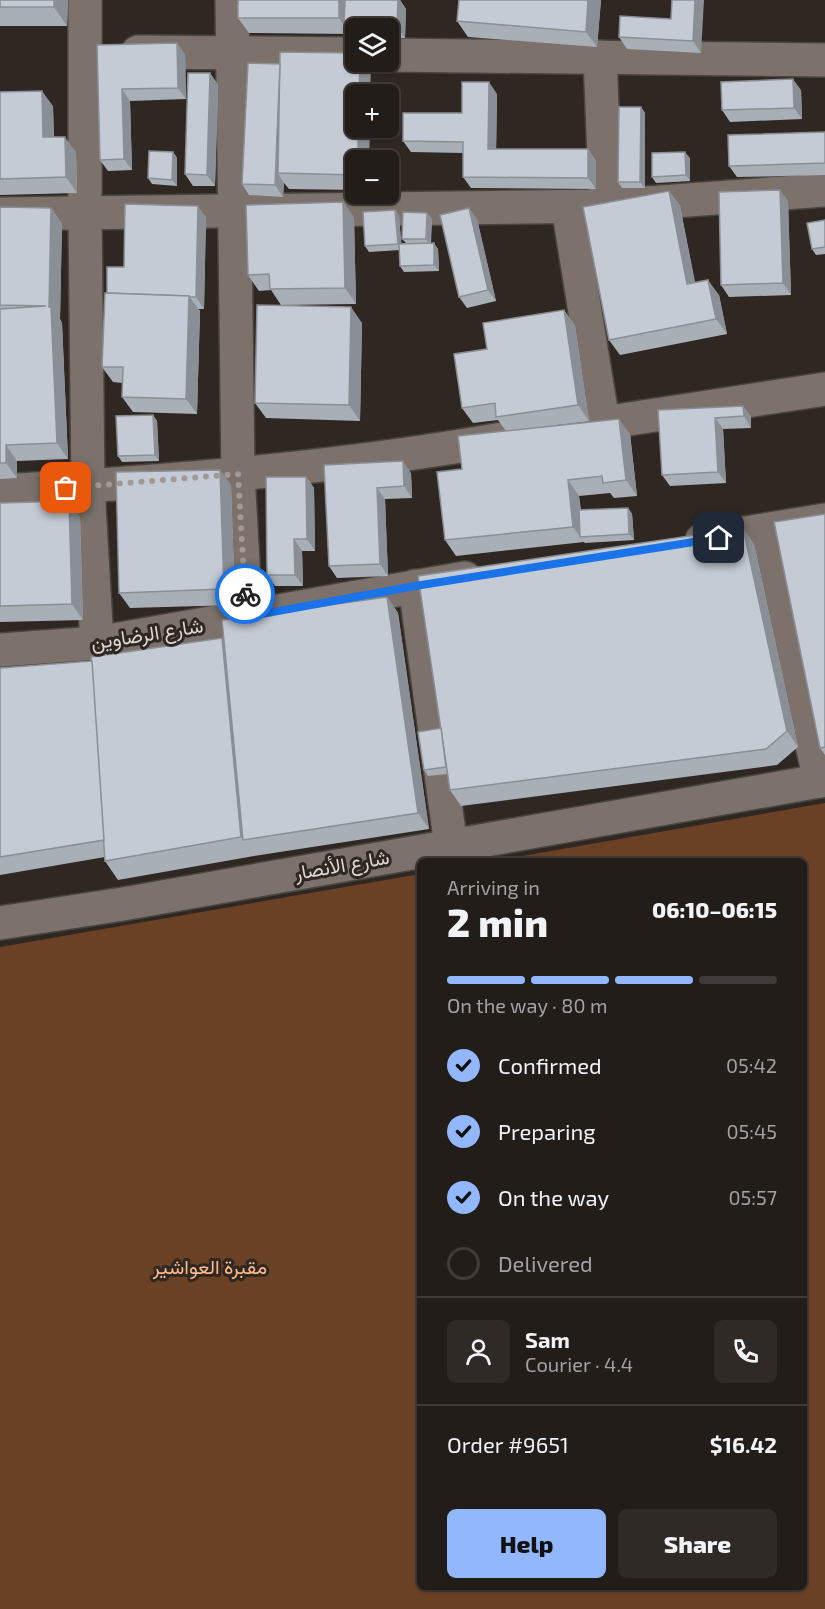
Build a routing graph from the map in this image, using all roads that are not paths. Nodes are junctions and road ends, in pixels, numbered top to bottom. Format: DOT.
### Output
graph roads {
  1 [pos="85,0"];
  2 [pos="232,0"];
  3 [pos="85,51"];
  4 [pos="232,53"];
  5 [pos="345,54"];
  6 [pos="399,55"];
  7 [pos="600,57"];
  8 [pos="825,60"];
  9 [pos="825,190"];
  10 [pos="606,206"];
  11 [pos="568,207"];
  12 [pos="236,211"];
  13 [pos="85,213"];
  14 [pos="0,214"];
  15 [pos="825,389"];
  16 [pos="603,422"];
  17 [pos="238,474"];
  18 [pos="88,487"];
  19 [pos="0,491"];
  20 [pos="825,520"];
  21 [pos="765,530"];
  22 [pos="672,545"];
  23 [pos="497,573"];
  24 [pos="415,586"];
  25 [pos="246,617"];
  26 [pos="97,643"];
  27 [pos="0,650"];
  28 [pos="822,780"];
  29 [pos="452,846"];
  30 [pos="0,923"];
  1 -- 3 [label="street"];
  2 -- 4 [label="street"];
  3 -- 4 [label="street"];
  3 -- 13 [label="street"];
  4 -- 5 [label="street"];
  4 -- 12 [label="street"];
  6 -- 7 [label="street"];
  7 -- 8 [label="street"];
  7 -- 10 [label="street"];
  9 -- 10 [label="street"];
  10 -- 11 [label="street"];
  11 -- 12 [label="street"];
  11 -- 16 [label="street"];
  12 -- 13 [label="street"];
  12 -- 17 [label="street"];
  13 -- 14 [label="street"];
  13 -- 18 [label="street"];
  15 -- 16 [label="street"];
  16 -- 17 [label="street"];
  17 -- 18 [label="street"];
  17 -- 25 [label="street"];
  18 -- 19 [label="street"];
  18 -- 26 [label="street"];
  20 -- 21 [label="street"];
  21 -- 22 [label="street"];
  21 -- 28 [label="street"];
  23 -- 24 [label="street, شارع الرضاوين"];
  24 -- 25 [label="street, شارع الرضاوين"];
  24 -- 29 [label="street"];
  25 -- 26 [label="street, شارع الرضاوين"];
  26 -- 27 [label="street, شارع الرضاوين"];
  28 -- 29 [label="street, شارع الأنصار"];
  29 -- 30 [label="street, شارع الأنصار"];
}
